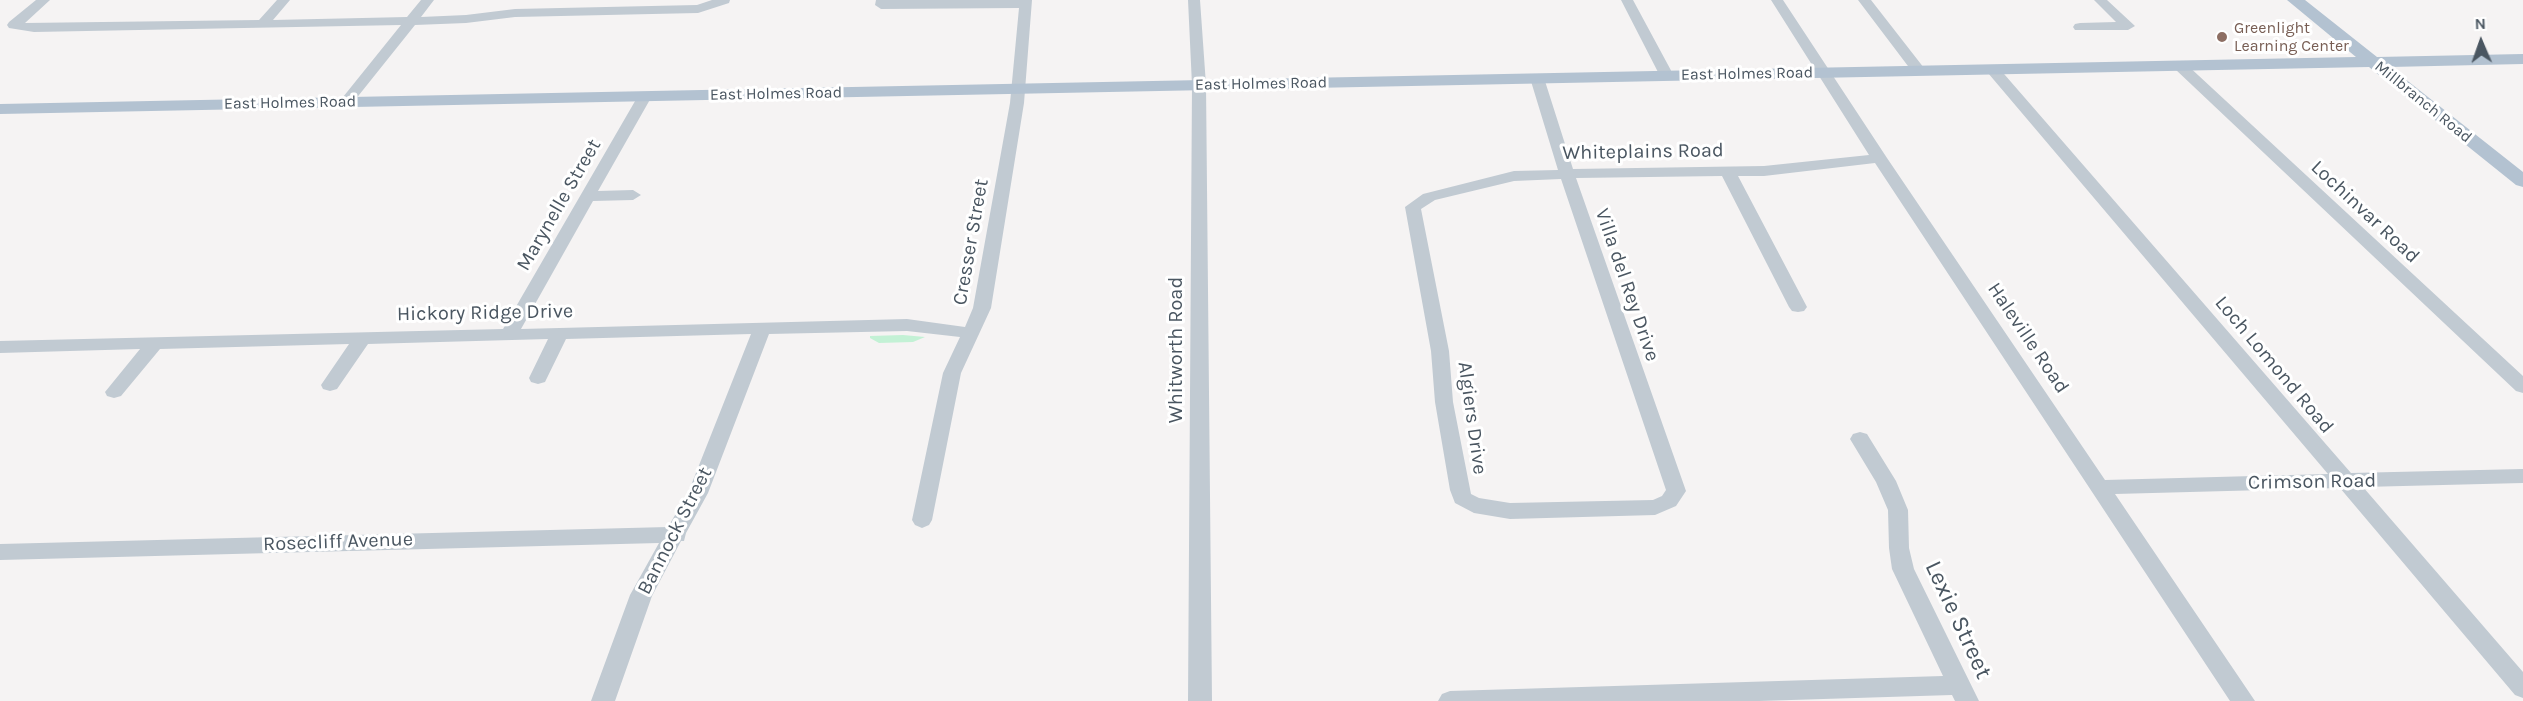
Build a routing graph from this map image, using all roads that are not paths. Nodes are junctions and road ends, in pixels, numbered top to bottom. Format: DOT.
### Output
graph roads {
  1 [pos="44,0"];
  2 [pos="284,0"];
  3 [pos="428,0"];
  4 [pos="882,0"];
  5 [pos="1194,0"];
  6 [pos="1212,0"];
  7 [pos="1627,0"];
  8 [pos="1777,0"];
  9 [pos="1864,0"];
  10 [pos="2100,0"];
  11 [pos="2295,0"];
  12 [pos="722,2"];
  13 [pos="1025,2"];
  14 [pos="575,6"];
  15 [pos="411,21"];
  16 [pos="262,24"];
  17 [pos="2080,27"];
  18 [pos="2523,59"];
  19 [pos="2372,61"];
  20 [pos="2180,66"];
  21 [pos="1993,70"];
  22 [pos="1920,71"];
  23 [pos="1822,73"];
  24 [pos="1667,76"];
  25 [pos="1537,78"];
  26 [pos="1199,85"];
  27 [pos="1018,88"];
  28 [pos="645,96"];
  29 [pos="346,102"];
  30 [pos="0,109"];
  31 [pos="1879,158"];
  32 [pos="1728,172"];
  33 [pos="1567,174"];
  34 [pos="2523,181"];
  35 [pos="633,195"];
  36 [pos="589,196"];
  37 [pos="1413,207"];
  38 [pos="1798,307"];
  39 [pos="762,328"];
  40 [pos="560,333"];
  41 [pos="970,333"];
  42 [pos="509,334"];
  43 [pos="363,338"];
  44 [pos="155,343"];
  45 [pos="0,347"];
  46 [pos="538,378"];
  47 [pos="330,385"];
  48 [pos="2523,387"];
  49 [pos="114,392"];
  50 [pos="1860,439"];
  51 [pos="2523,476"];
  52 [pos="2344,481"];
  53 [pos="2101,488"];
  54 [pos="1669,501"];
  55 [pos="922,520"];
  56 [pos="676,535"];
  57 [pos="0,552"];
  58 [pos="2523,688"];
  59 [pos="1963,693"];
  60 [pos="603,701"];
  61 [pos="1200,701"];
  62 [pos="1450,701"];
  63 [pos="2242,701"];
  1 -- 16 [label="street"];
  2 -- 16 [label="street"];
  3 -- 15 [label="street"];
  4 -- 13 [label="street"];
  5 -- 6 [label="street"];
  5 -- 26 [label="street, Whitworth Road"];
  7 -- 24 [label="street"];
  8 -- 23 [label="street, Haleville Road"];
  9 -- 22 [label="street"];
  10 -- 17 [label="street"];
  11 -- 19 [label="main road, Millbranch Road"];
  12 -- 14 [label="street"];
  13 -- 27 [label="street, Cresser Street"];
  14 -- 15 [label="street"];
  15 -- 16 [label="street"];
  15 -- 29 [label="street"];
  18 -- 19 [label="main road, East Holmes Road"];
  19 -- 20 [label="main road, East Holmes Road"];
  19 -- 34 [label="main road, Millbranch Road"];
  20 -- 21 [label="main road, East Holmes Road"];
  20 -- 48 [label="street, Lochinvar Road"];
  21 -- 22 [label="main road, East Holmes Road"];
  21 -- 52 [label="street, Loch Lomond Road"];
  22 -- 23 [label="main road, East Holmes Road"];
  23 -- 24 [label="main road, East Holmes Road"];
  23 -- 31 [label="street, Haleville Road"];
  24 -- 25 [label="main road, East Holmes Road"];
  25 -- 26 [label="main road, East Holmes Road"];
  25 -- 33 [label="street, Villa del Rey Drive"];
  26 -- 27 [label="main road, East Holmes Road"];
  26 -- 61 [label="street, Whitworth Road"];
  27 -- 28 [label="main road, East Holmes Road"];
  27 -- 41 [label="street, Cresser Street"];
  28 -- 29 [label="main road, East Holmes Road"];
  28 -- 36 [label="street, Marynelle Street"];
  29 -- 30 [label="main road, East Holmes Road"];
  31 -- 32 [label="street, Whiteplains Road"];
  31 -- 53 [label="street, Haleville Road"];
  32 -- 33 [label="street, Whiteplains Road"];
  32 -- 38 [label="street"];
  33 -- 37 [label="street, Whiteplains Road"];
  33 -- 54 [label="street, Villa del Rey Drive"];
  35 -- 36 [label="street"];
  36 -- 42 [label="street, Marynelle Street"];
  37 -- 54 [label="street, Algiers Drive"];
  39 -- 40 [label="street, Hickory Ridge Drive"];
  39 -- 41 [label="street, Hickory Ridge Drive"];
  39 -- 56 [label="street, Bannock Street"];
  40 -- 42 [label="street, Hickory Ridge Drive"];
  40 -- 46 [label="street"];
  41 -- 55 [label="street, Cresser Street"];
  42 -- 43 [label="street, Hickory Ridge Drive"];
  43 -- 44 [label="street, Hickory Ridge Drive"];
  43 -- 47 [label="street"];
  44 -- 45 [label="street, Hickory Ridge Drive"];
  44 -- 49 [label="street"];
  50 -- 59 [label="street, Lexie Street"];
  51 -- 52 [label="street, Crimson Road"];
  52 -- 53 [label="street, Crimson Road"];
  52 -- 58 [label="street, Loch Lomond Road"];
  53 -- 63 [label="street, Haleville Road"];
  56 -- 57 [label="street, Rosecliff Avenue"];
  56 -- 60 [label="street, Bannock Street"];
  59 -- 62 [label="street"];
}
